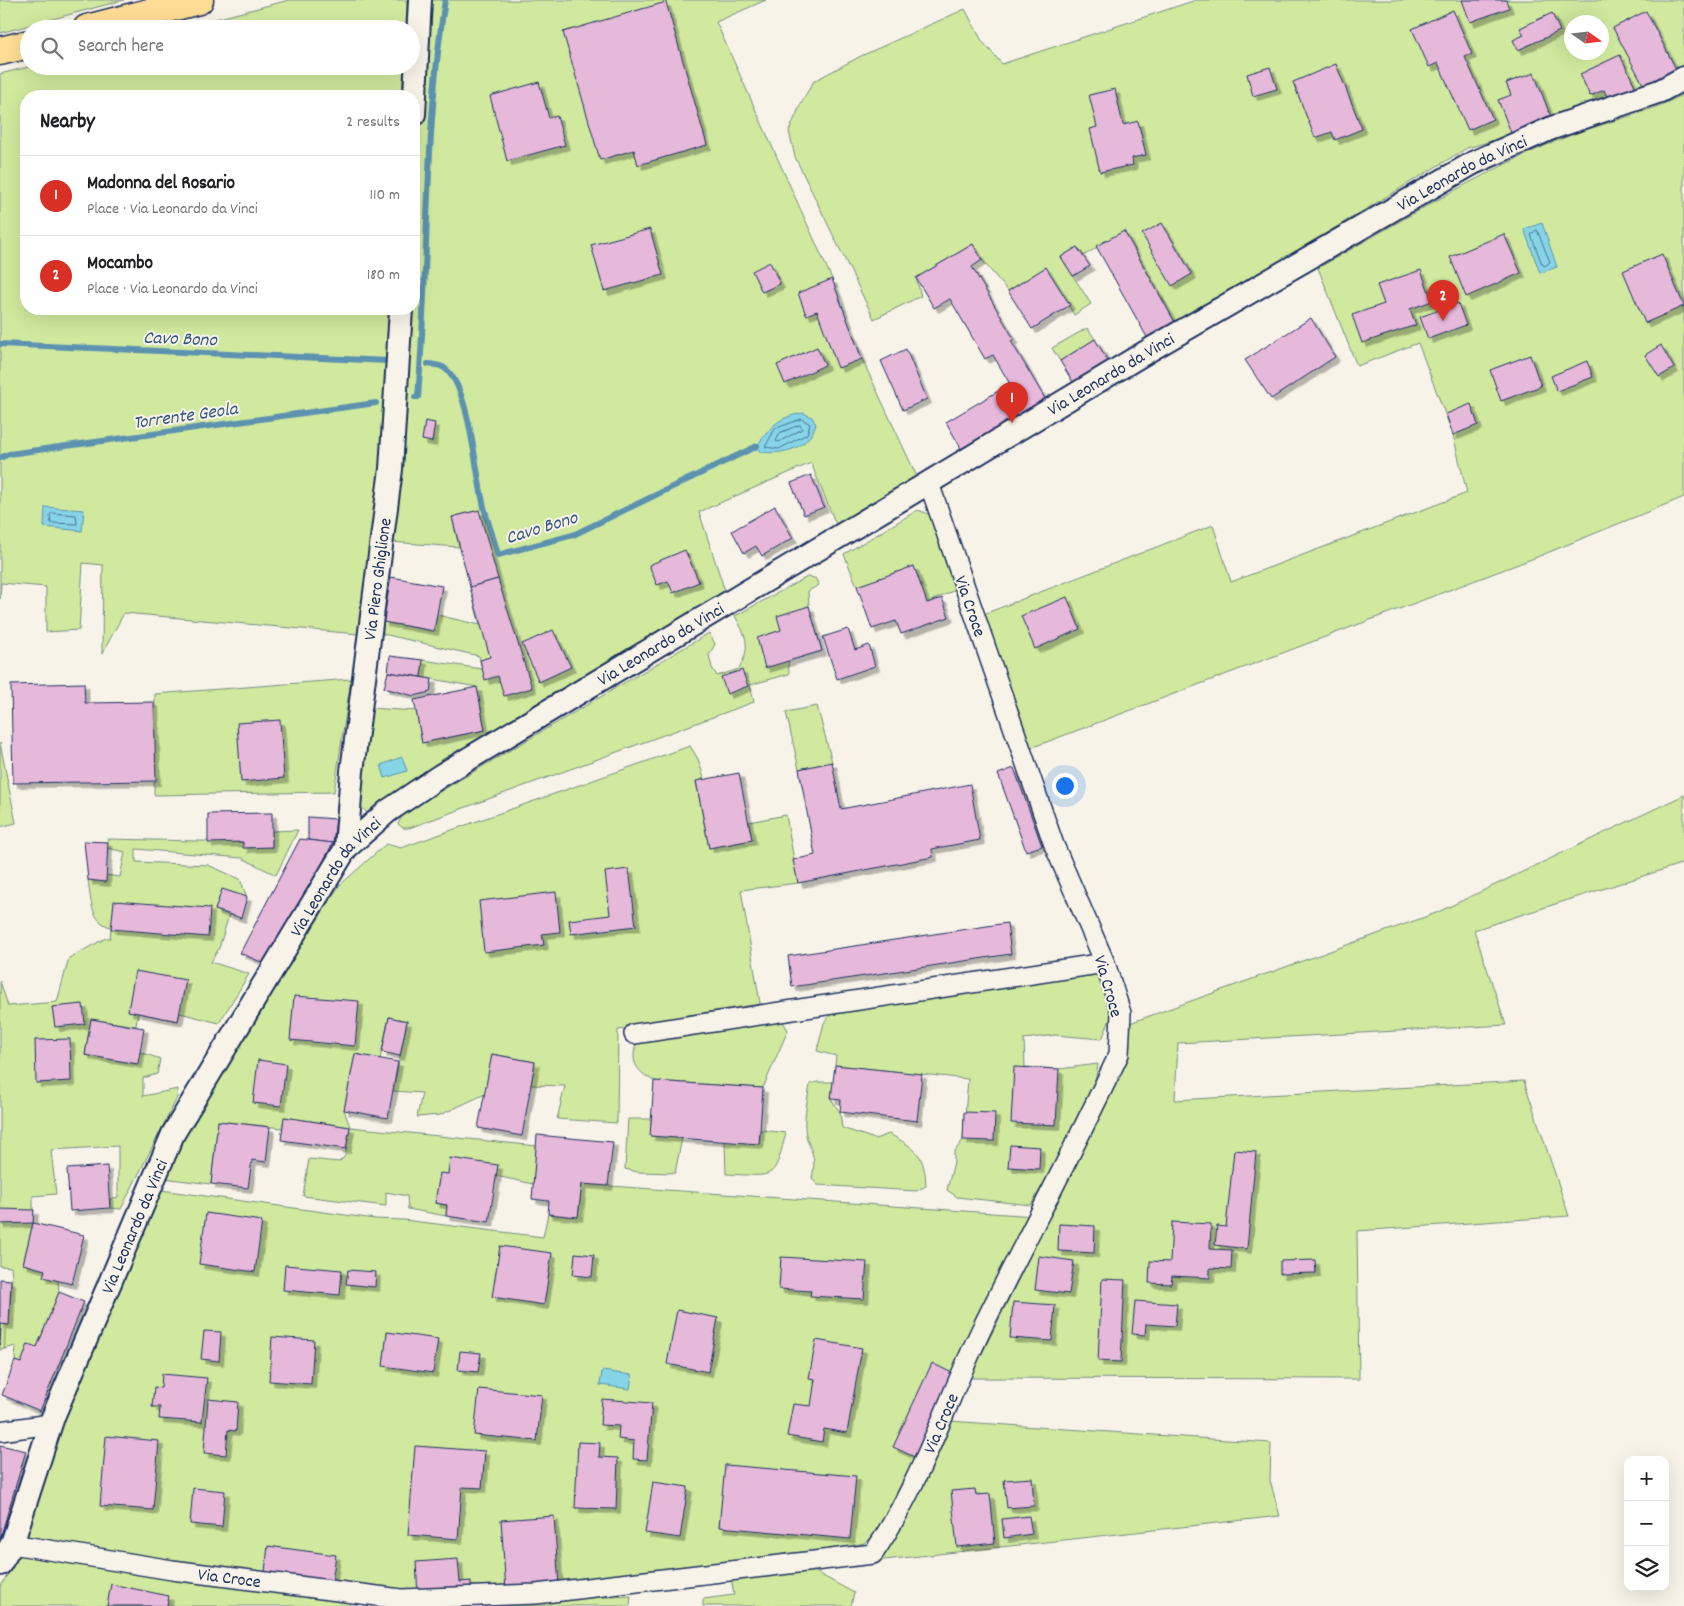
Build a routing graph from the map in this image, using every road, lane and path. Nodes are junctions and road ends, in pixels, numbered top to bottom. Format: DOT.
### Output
graph roads {
  1 [pos="199,0"];
  2 [pos="420,0"];
  3 [pos="122,20"];
  4 [pos="419,20"];
  5 [pos="20,46"];
  6 [pos="0,51"];
  7 [pos="416,75"];
  8 [pos="1684,78"];
  9 [pos="415,90"];
  10 [pos="401,315"];
  11 [pos="929,483"];
  12 [pos="346,848"];
  13 [pos="1105,963"];
  14 [pos="634,1034"];
  15 [pos="50,1424"];
  16 [pos="0,1431"];
  17 [pos="12,1544"];
  18 [pos="0,1564"];
  1 -- 3 [label="highway"];
  2 -- 4 [label="street"];
  5 -- 6 [label="highway"];
  7 -- 9 [label="street"];
  8 -- 11 [label="street, Via Leonardo da Vinci"];
  10 -- 12 [label="street, Via Piero Ghiglione"];
  11 -- 12 [label="street, Via Leonardo da Vinci"];
  11 -- 13 [label="street, Via Croce"];
  12 -- 15 [label="street, Via Leonardo da Vinci"];
  13 -- 14 [label="street"];
  13 -- 17 [label="street, Via Croce"];
  15 -- 16 [label="street"];
  15 -- 17 [label="street, Via Leonardo da Vinci"];
  17 -- 18 [label="street, Via Leonardo da Vinci"];
}
